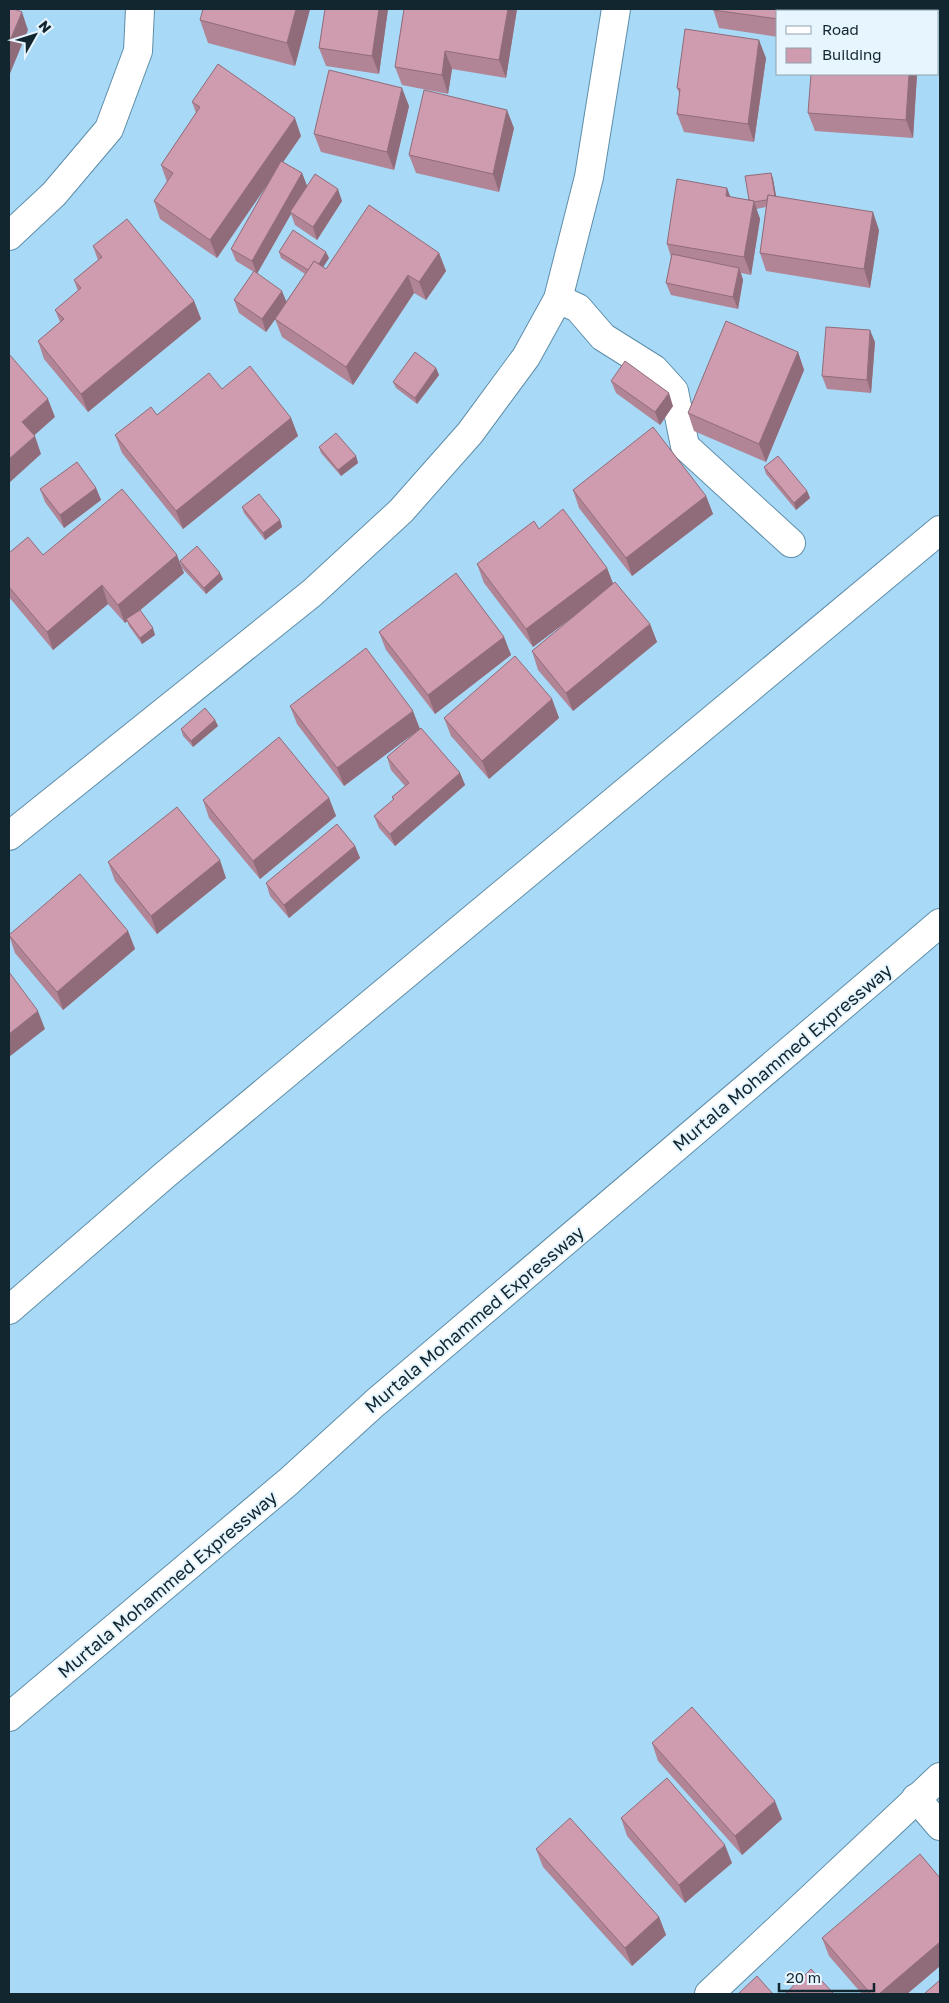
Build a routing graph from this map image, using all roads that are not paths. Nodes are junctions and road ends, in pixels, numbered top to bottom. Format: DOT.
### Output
graph roads {
  1 [pos="140,9"];
  2 [pos="616,9"];
  3 [pos="9,236"];
  4 [pos="558,299"];
  5 [pos="940,530"];
  6 [pos="791,543"];
  7 [pos="9,836"];
  8 [pos="940,923"];
  9 [pos="9,1310"];
  10 [pos="9,1717"];
  11 [pos="940,1777"];
  12 [pos="916,1798"];
  13 [pos="940,1826"];
  14 [pos="709,1994"];
  1 -- 3 [label="main road"];
  2 -- 4 [label="main road"];
  4 -- 6 [label="main road"];
  4 -- 7 [label="main road"];
  5 -- 9 [label="main road"];
  8 -- 10 [label="main road, Murtala Mohammed Expressway"];
  11 -- 12 [label="main road"];
  12 -- 13 [label="main road"];
  12 -- 14 [label="main road"];
}
